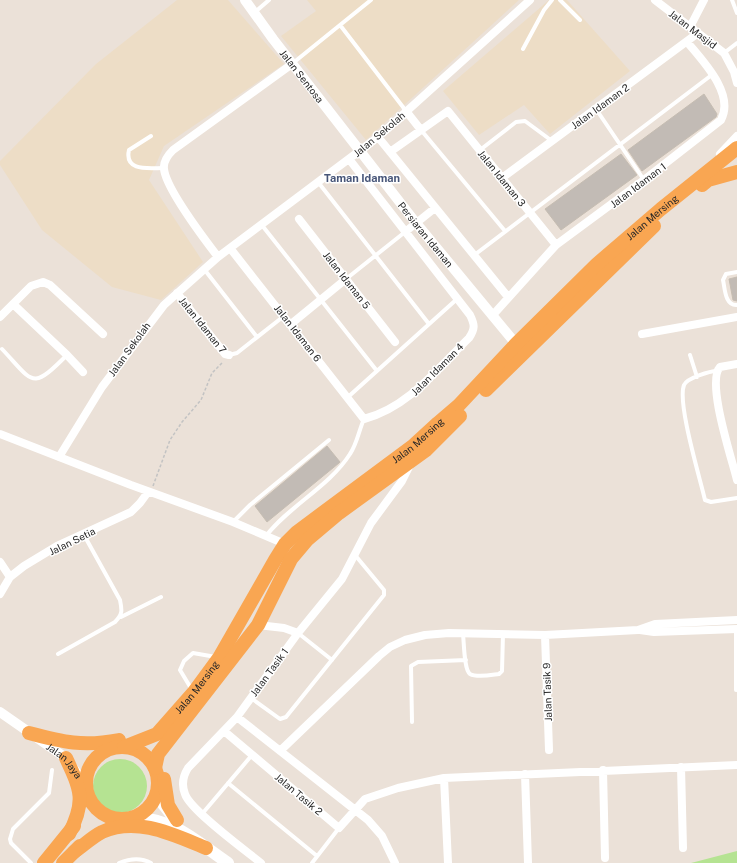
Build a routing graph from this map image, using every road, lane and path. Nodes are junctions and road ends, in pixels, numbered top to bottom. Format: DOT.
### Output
graph roads {
  1 [pos="245,0"];
  2 [pos="269,0"];
  3 [pos="371,0"];
  4 [pos="530,0"];
  5 [pos="552,0"];
  6 [pos="560,0"];
  7 [pos="655,0"];
  8 [pos="704,0"];
  9 [pos="732,0"];
  10 [pos="254,13"];
  11 [pos="737,13"];
  12 [pos="580,20"];
  13 [pos="340,25"];
  14 [pos="690,27"];
  15 [pos="698,34"];
  16 [pos="687,42"];
  17 [pos="737,43"];
  18 [pos="523,49"];
  19 [pos="724,53"];
  20 [pos="292,64"];
  21 [pos="713,73"];
  22 [pos="737,83"];
  23 [pos="595,109"];
  24 [pos="406,111"];
  25 [pos="421,130"];
  26 [pos="151,136"];
  27 [pos="737,136"];
  28 [pos="378,137"];
  29 [pos="552,141"];
  30 [pos="619,143"];
  31 [pos="737,148"];
  32 [pos="361,150"];
  33 [pos="480,150"];
  34 [pos="390,152"];
  35 [pos="349,159"];
  36 [pos="163,168"];
  37 [pos="737,172"];
  38 [pos="502,178"];
  39 [pos="644,180"];
  40 [pos="318,182"];
  41 [pos="690,185"];
  42 [pos="435,208"];
  43 [pos="530,212"];
  44 [pos="299,219"];
  45 [pos="416,223"];
  46 [pos="261,224"];
  47 [pos="505,231"];
  48 [pos="405,232"];
  49 [pos="556,245"];
  50 [pos="230,248"];
  51 [pos="375,256"];
  52 [pos="473,256"];
  53 [pos="218,257"];
  54 [pos="204,269"];
  55 [pos="737,272"];
  56 [pos="346,279"];
  57 [pos="177,293"];
  58 [pos="508,297"];
  59 [pos="320,300"];
  60 [pos="457,300"];
  61 [pos="13,304"];
  62 [pos="737,305"];
  63 [pos="285,316"];
  64 [pos="492,316"];
  65 [pos="0,317"];
  66 [pos="737,317"];
  67 [pos="291,324"];
  68 [pos="429,324"];
  69 [pos="537,325"];
  70 [pos="103,334"];
  71 [pos="642,334"];
  72 [pos="257,337"];
  73 [pos="395,342"];
  74 [pos="516,344"];
  75 [pos="2,349"];
  76 [pos="67,355"];
  77 [pos="229,355"];
  78 [pos="690,355"];
  79 [pos="737,364"];
  80 [pos="377,371"];
  81 [pos="717,371"];
  82 [pos="83,372"];
  83 [pos="697,377"];
  84 [pos="348,397"];
  85 [pos="364,419"];
  86 [pos="0,434"];
  87 [pos="329,440"];
  88 [pos="59,457"];
  89 [pos="735,458"];
  90 [pos="412,460"];
  91 [pos="737,480"];
  92 [pos="150,493"];
  93 [pos="737,498"];
  94 [pos="233,522"];
  95 [pos="84,535"];
  96 [pos="266,536"];
  97 [pos="285,544"];
  98 [pos="355,555"];
  99 [pos="0,562"];
  100 [pos="10,577"];
  101 [pos="0,594"];
  102 [pos="161,597"];
  103 [pos="121,617"];
  104 [pos="737,620"];
  105 [pos="258,625"];
  106 [pos="737,629"];
  107 [pos="638,630"];
  108 [pos="298,633"];
  109 [pos="463,634"];
  110 [pos="503,634"];
  111 [pos="544,635"];
  112 [pos="58,654"];
  113 [pos="219,658"];
  114 [pos="332,660"];
  115 [pos="466,660"];
  116 [pos="736,690"];
  117 [pos="194,692"];
  118 [pos="251,698"];
  119 [pos="0,712"];
  120 [pos="176,713"];
  121 [pos="237,717"];
  122 [pos="412,722"];
  123 [pos="224,731"];
  124 [pos="34,736"];
  125 [pos="166,743"];
  126 [pos="118,748"];
  127 [pos="549,750"];
  128 [pos="280,751"];
  129 [pos="253,754"];
  130 [pos="66,758"];
  131 [pos="737,765"];
  132 [pos="681,767"];
  133 [pos="155,768"];
  134 [pos="52,770"];
  135 [pos="603,770"];
  136 [pos="525,774"];
  137 [pos="444,778"];
  138 [pos="228,783"];
  139 [pos="85,785"];
  140 [pos="156,795"];
  141 [pos="91,802"];
  142 [pos="356,809"];
  143 [pos="202,814"];
  144 [pos="109,817"];
  145 [pos="135,817"];
  146 [pos="177,820"];
  147 [pos="339,828"];
  148 [pos="69,834"];
  149 [pos="189,834"];
  150 [pos="206,848"];
  151 [pos="683,848"];
  152 [pos="74,852"];
  153 [pos="317,856"];
  154 [pos="605,858"];
  155 [pos="31,863"];
  156 [pos="44,863"];
  157 [pos="63,863"];
  158 [pos="118,863"];
  159 [pos="151,863"];
  160 [pos="228,863"];
  161 [pos="261,863"];
  162 [pos="312,863"];
  163 [pos="395,863"];
  164 [pos="448,863"];
  165 [pos="528,863"];
  1 -- 10 [label="street, Jalan Sentosa"];
  2 -- 10 [label="lane"];
  3 -- 13 [label="lane"];
  4 -- 24 [label="street, Jalan Sekolah"];
  5 -- 18 [label="lane"];
  6 -- 12 [label="lane"];
  7 -- 14 [label="street, Jalan Masjid"];
  8 -- 14 [label="street"];
  9 -- 11 [label="lane"];
  10 -- 20 [label="street, Jalan Sentosa"];
  13 -- 20 [label="lane"];
  13 -- 24 [label="lane"];
  14 -- 15 [label="street, Jalan Masjid"];
  15 -- 16 [label="street, Jalan Idaman 2"];
  15 -- 19 [label="street, Jalan Masjid"];
  16 -- 21 [label="street, Jalan Idaman 1"];
  16 -- 23 [label="street, Jalan Idaman 2"];
  17 -- 19 [label="lane"];
  19 -- 22 [label="street, Jalan Masjid"];
  20 -- 32 [label="street, Jalan Sentosa"];
  20 -- 36 [label="street"];
  21 -- 30 [label="lane"];
  21 -- 39 [label="street, Jalan Idaman 1"];
  23 -- 29 [label="street, Jalan Idaman 2"];
  23 -- 30 [label="lane"];
  24 -- 25 [label="street"];
  24 -- 28 [label="street, Jalan Sekolah"];
  25 -- 33 [label="street, Jalan Idaman 3"];
  25 -- 34 [label="street"];
  25 -- 47 [label="lane"];
  26 -- 36 [label="lane"];
  27 -- 41 [label="street"];
  28 -- 32 [label="street, Jalan Sekolah"];
  28 -- 34 [label="street"];
  29 -- 33 [label="lane"];
  29 -- 38 [label="street, Jalan Idaman 2"];
  30 -- 39 [label="lane"];
  30 -- 43 [label="lane"];
  31 -- 41 [label="highway, Jalan Mersing"];
  32 -- 35 [label="street, Jalan Sekolah"];
  32 -- 45 [label="street, Persiaran Idaman"];
  33 -- 38 [label="street, Jalan Idaman 3"];
  34 -- 42 [label="street"];
  35 -- 40 [label="street, Jalan Sekolah"];
  35 -- 48 [label="street"];
  36 -- 53 [label="street"];
  37 -- 90 [label="highway, Jalan Mersing"];
  38 -- 43 [label="street, Jalan Idaman 3"];
  39 -- 49 [label="street, Jalan Idaman 1"];
  40 -- 46 [label="street, Jalan Sekolah"];
  40 -- 51 [label="lane"];
  41 -- 69 [label="highway, Jalan Mersing"];
  42 -- 45 [label="street"];
  42 -- 52 [label="street"];
  43 -- 47 [label="lane"];
  43 -- 49 [label="street, Jalan Idaman 3"];
  44 -- 56 [label="street, Jalan Idaman 5"];
  45 -- 48 [label="street"];
  45 -- 64 [label="street, Persiaran Idaman"];
  46 -- 50 [label="street, Jalan Sekolah"];
  46 -- 59 [label="lane"];
  47 -- 52 [label="lane"];
  48 -- 51 [label="lane"];
  48 -- 60 [label="street"];
  49 -- 58 [label="street, Jalan Idaman 1"];
  50 -- 53 [label="street, Jalan Sekolah"];
  50 -- 63 [label="street, Jalan Idaman 6"];
  51 -- 56 [label="lane"];
  51 -- 68 [label="lane"];
  52 -- 58 [label="street"];
  53 -- 54 [label="street, Jalan Sekolah"];
  54 -- 57 [label="street, Jalan Sekolah"];
  54 -- 72 [label="lane"];
  55 -- 62 [label="lane"];
  56 -- 59 [label="street"];
  56 -- 73 [label="street, Jalan Idaman 5"];
  57 -- 77 [label="street, Jalan Idaman 7"];
  57 -- 88 [label="street, Jalan Sekolah"];
  58 -- 64 [label="street, Jalan Idaman 1"];
  59 -- 67 [label="street"];
  59 -- 80 [label="lane"];
  60 -- 68 [label="lane"];
  60 -- 85 [label="street, Jalan Idaman 4"];
  61 -- 65 [label="street"];
  61 -- 70 [label="street"];
  61 -- 76 [label="street"];
  63 -- 67 [label="street, Jalan Idaman 6"];
  63 -- 72 [label="lane"];
  64 -- 69 [label="street, Persiaran Idaman"];
  64 -- 74 [label="street, Persiaran Idaman"];
  66 -- 71 [label="street"];
  67 -- 84 [label="street, Jalan Idaman 6"];
  68 -- 80 [label="lane"];
  69 -- 74 [label="highway, Jalan Mersing"];
  72 -- 77 [label="lane"];
  74 -- 97 [label="highway, Jalan Mersing"];
  75 -- 76 [label="lane"];
  76 -- 82 [label="street"];
  77 -- 92 [label="path"];
  78 -- 83 [label="lane"];
  79 -- 81 [label="street"];
  80 -- 84 [label="lane"];
  81 -- 83 [label="lane"];
  81 -- 89 [label="street"];
  83 -- 93 [label="lane"];
  84 -- 85 [label="street, Jalan Idaman 6"];
  85 -- 96 [label="lane"];
  86 -- 88 [label="street"];
  87 -- 94 [label="lane"];
  88 -- 92 [label="street"];
  89 -- 91 [label="street"];
  90 -- 98 [label="street, Jalan Tasik 1"];
  90 -- 105 [label="highway, Jalan Mersing"];
  92 -- 94 [label="street"];
  92 -- 95 [label="street, Jalan Setia"];
  94 -- 96 [label="street"];
  95 -- 100 [label="street, Jalan Setia"];
  95 -- 103 [label="lane"];
  96 -- 97 [label="street"];
  97 -- 113 [label="highway, Jalan Mersing"];
  98 -- 108 [label="street, Jalan Tasik 1"];
  98 -- 114 [label="lane"];
  99 -- 100 [label="street"];
  100 -- 101 [label="street, Jalan Setia"];
  102 -- 103 [label="lane"];
  103 -- 112 [label="lane"];
  104 -- 107 [label="street"];
  105 -- 108 [label="street"];
  105 -- 125 [label="highway, Jalan Mersing"];
  106 -- 107 [label="street"];
  106 -- 116 [label="lane"];
  107 -- 111 [label="street"];
  108 -- 114 [label="lane"];
  108 -- 118 [label="street, Jalan Tasik 1"];
  109 -- 110 [label="street"];
  109 -- 115 [label="lane"];
  109 -- 128 [label="street"];
  110 -- 111 [label="street"];
  110 -- 115 [label="lane"];
  111 -- 127 [label="street, Jalan Tasik 9"];
  113 -- 117 [label="highway, Jalan Mersing"];
  113 -- 117 [label="lane"];
  114 -- 118 [label="lane"];
  115 -- 122 [label="lane"];
  117 -- 120 [label="highway, Jalan Mersing"];
  118 -- 121 [label="street, Jalan Tasik 1"];
  119 -- 124 [label="street, Jalan Jaya"];
  120 -- 124 [label="highway"];
  120 -- 126 [label="highway, Jalan Mersing"];
  121 -- 123 [label="street, Jalan Tasik 1"];
  121 -- 128 [label="street"];
  123 -- 129 [label="street, Jalan Tasik 2"];
  123 -- 143 [label="street, Jalan Tasik 1"];
  124 -- 126 [label="street, Jalan Jaya"];
  124 -- 130 [label="street, Jalan Jaya"];
  125 -- 133 [label="highway, Jalan Mersing"];
  125 -- 146 [label="highway"];
  126 -- 133 [label="highway"];
  126 -- 139 [label="highway"];
  128 -- 142 [label="street"];
  129 -- 138 [label="lane"];
  129 -- 147 [label="street, Jalan Tasik 2"];
  130 -- 139 [label="street, Jalan Jaya"];
  130 -- 148 [label="highway"];
  131 -- 132 [label="street"];
  132 -- 135 [label="street"];
  132 -- 151 [label="street"];
  133 -- 140 [label="highway"];
  134 -- 155 [label="lane"];
  135 -- 136 [label="street"];
  135 -- 154 [label="street"];
  136 -- 137 [label="street"];
  136 -- 165 [label="street"];
  137 -- 142 [label="street"];
  137 -- 164 [label="street"];
  138 -- 143 [label="lane"];
  138 -- 153 [label="lane"];
  139 -- 141 [label="highway"];
  140 -- 145 [label="highway"];
  140 -- 146 [label="main road"];
  141 -- 144 [label="highway"];
  141 -- 148 [label="highway"];
  142 -- 147 [label="street"];
  142 -- 163 [label="street"];
  143 -- 161 [label="street, Jalan Tasik 1"];
  144 -- 145 [label="highway"];
  144 -- 152 [label="highway"];
  145 -- 149 [label="main road"];
  146 -- 149 [label="main road"];
  147 -- 153 [label="lane"];
  148 -- 156 [label="highway"];
  149 -- 150 [label="main road"];
  150 -- 152 [label="highway"];
  150 -- 160 [label="main road"];
  152 -- 157 [label="highway"];
  153 -- 162 [label="lane"];
  158 -- 159 [label="lane"];
}
